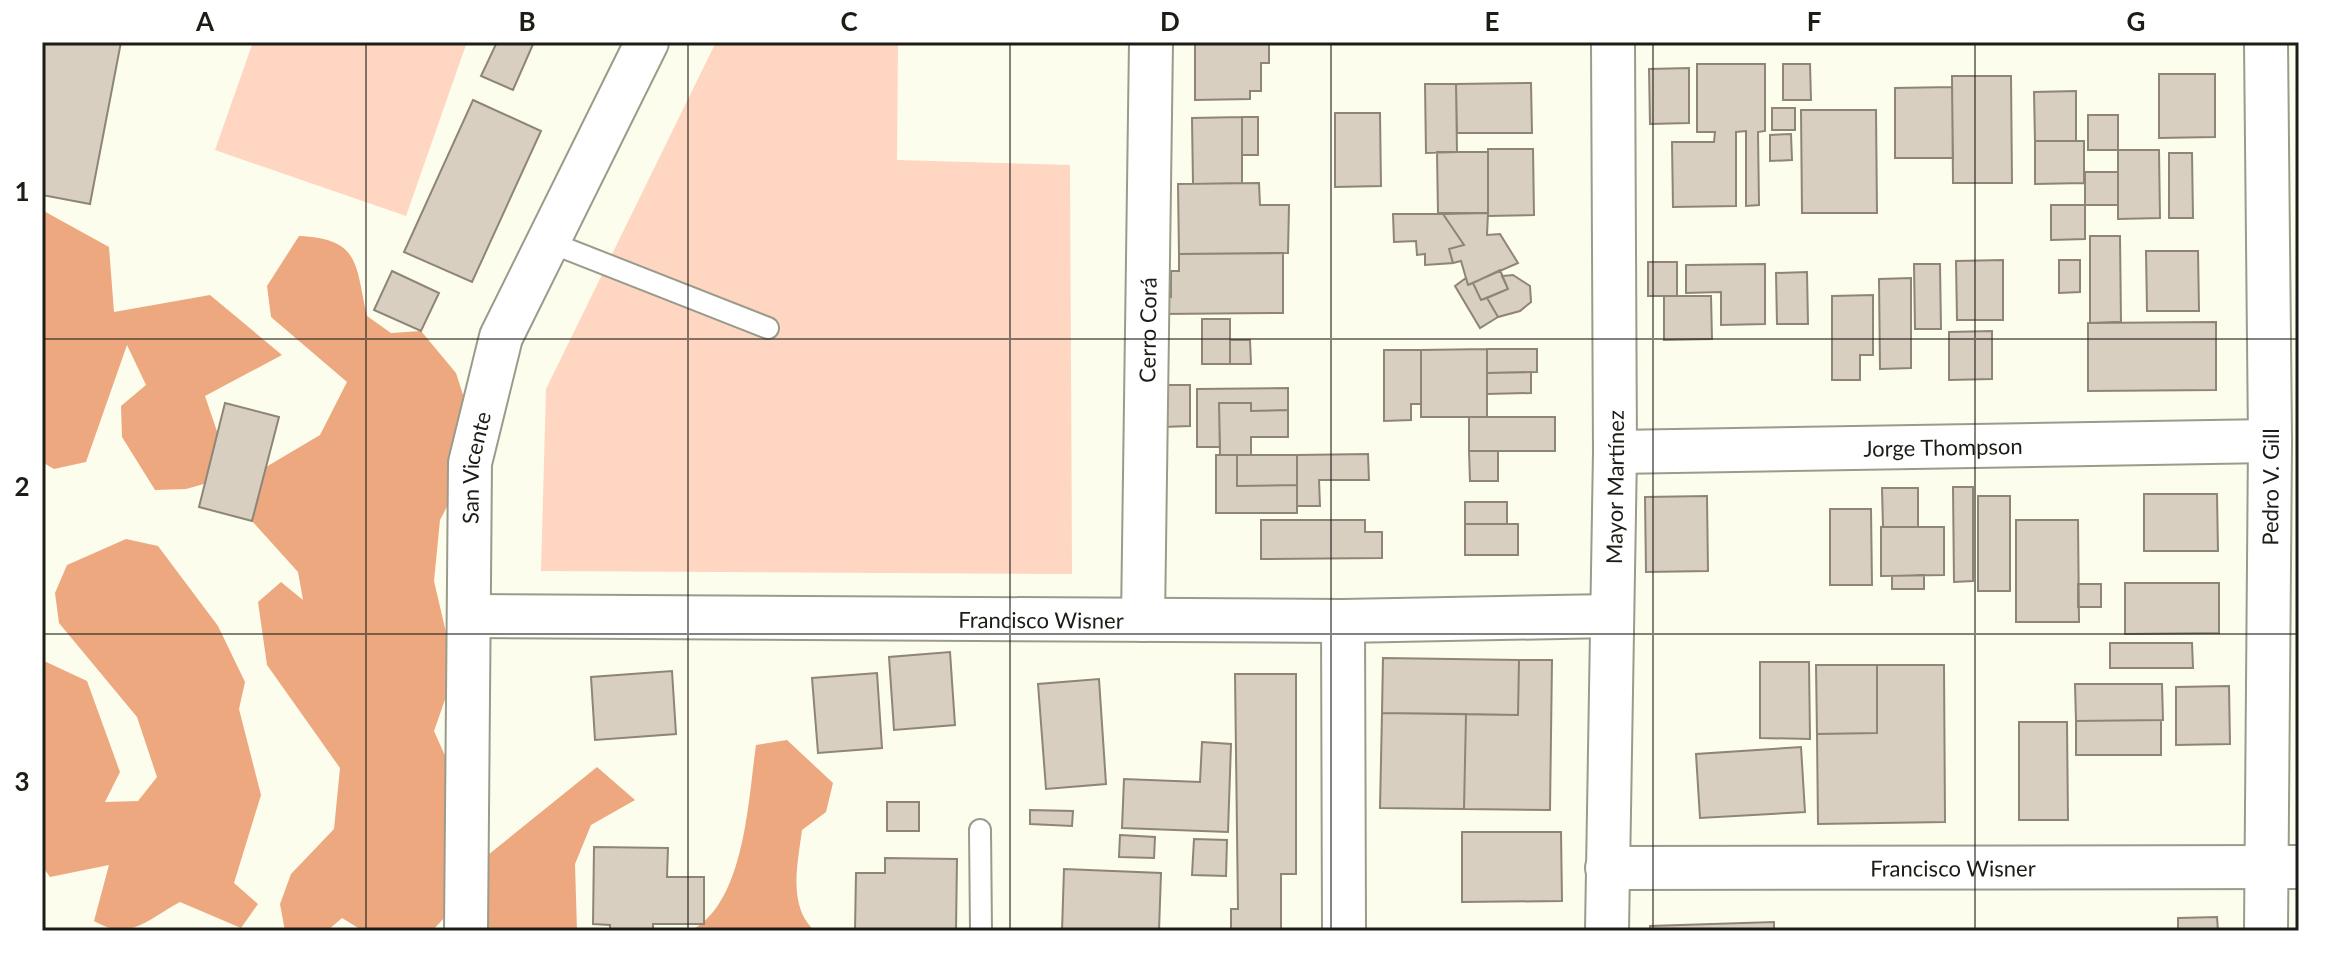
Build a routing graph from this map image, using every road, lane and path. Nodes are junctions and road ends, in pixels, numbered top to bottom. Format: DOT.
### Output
graph roads {
  1 [pos="647,42"];
  2 [pos="1151,42"];
  3 [pos="1613,42"];
  4 [pos="2266,42"];
  5 [pos="549,242"];
  6 [pos="768,328"];
  7 [pos="2270,441"];
  8 [pos="1615,452"];
  9 [pos="471,616"];
  10 [pos="1611,616"];
  11 [pos="1143,620"];
  12 [pos="1343,621"];
  13 [pos="980,830"];
  14 [pos="2283,867"];
  15 [pos="1607,868"];
  16 [pos="466,931"];
  17 [pos="981,931"];
  18 [pos="1344,931"];
  19 [pos="1607,931"];
  20 [pos="2266,931"];
  1 -- 5 [label="street, San Vicente"];
  2 -- 11 [label="street, Cerro Corá"];
  3 -- 8 [label="street, Mayor Martínez"];
  4 -- 7 [label="street, Pedro V. Gill"];
  5 -- 6 [label="lane"];
  5 -- 9 [label="street, San Vicente"];
  7 -- 8 [label="street, Jorge Thompson"];
  7 -- 14 [label="street, Pedro V. Gill"];
  8 -- 10 [label="street, Mayor Martínez"];
  9 -- 11 [label="street, Francisco Wisner"];
  9 -- 16 [label="street, San Vicente"];
  10 -- 12 [label="street, Francisco Wisner"];
  10 -- 15 [label="street, Mayor Martínez"];
  11 -- 12 [label="street, Francisco Wisner"];
  12 -- 18 [label="street"];
  13 -- 17 [label="lane"];
  14 -- 15 [label="street, Francisco Wisner"];
  14 -- 20 [label="street, Pedro V. Gill"];
  15 -- 19 [label="street, Mayor Martínez"];
}
